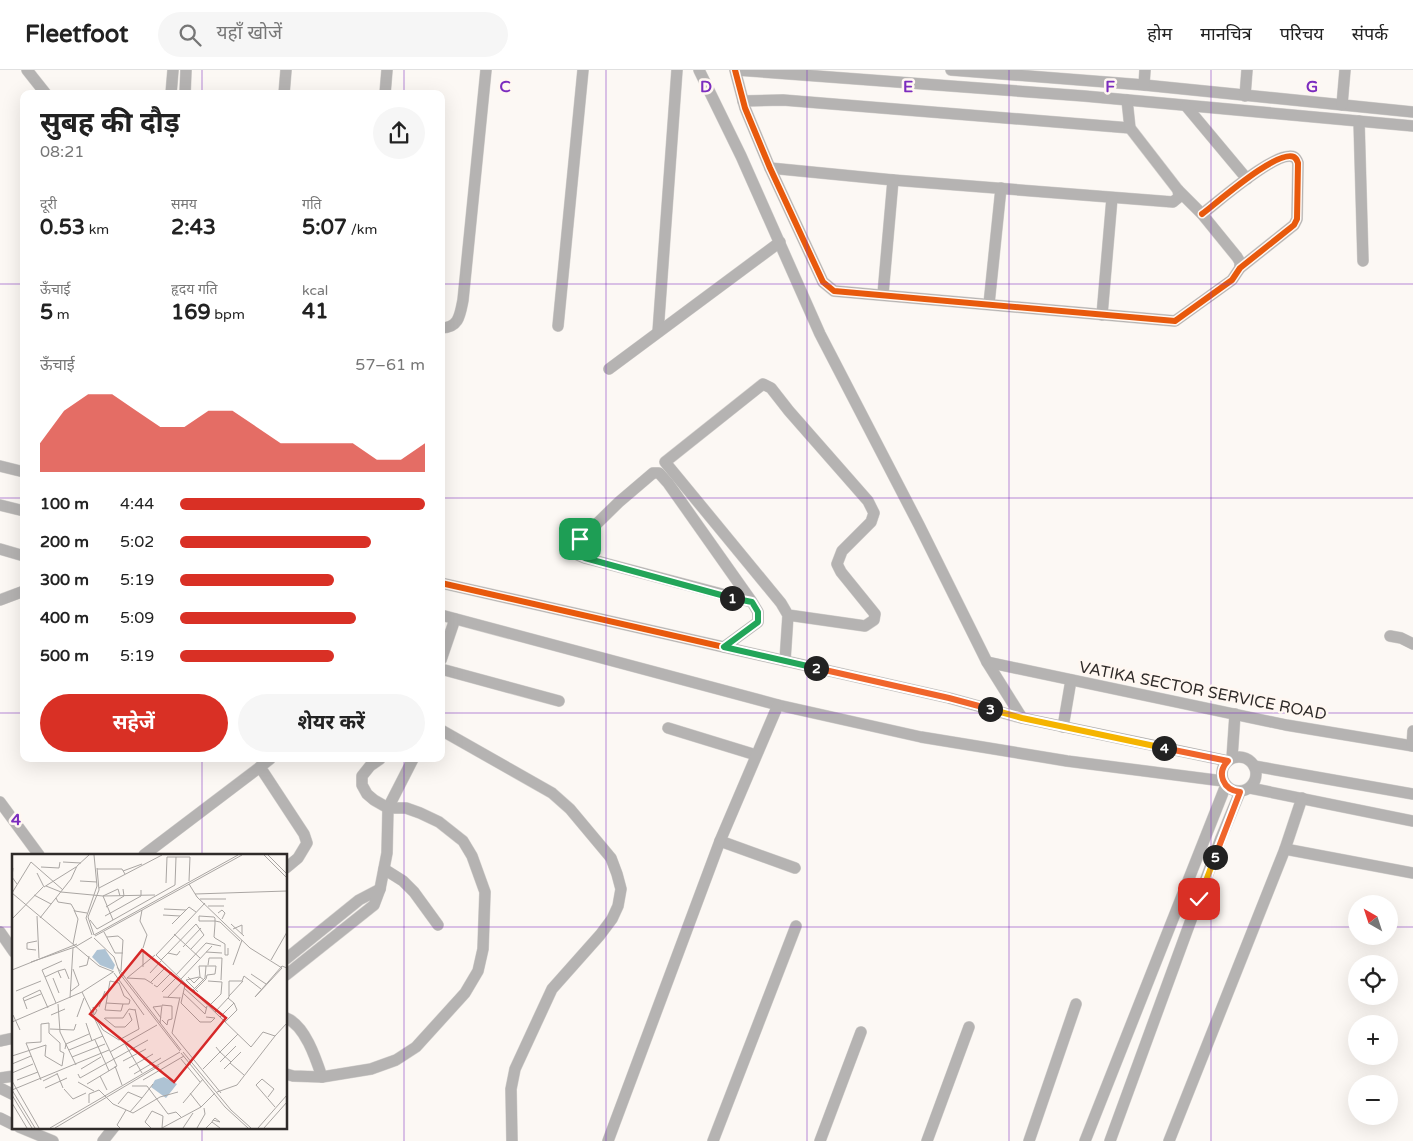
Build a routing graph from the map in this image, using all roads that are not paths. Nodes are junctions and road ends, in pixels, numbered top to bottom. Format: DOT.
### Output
graph roads {
  1 [pos="27,70"];
  2 [pos="173,70"];
  3 [pos="186,70"];
  4 [pos="286,70"];
  5 [pos="387,70"];
  6 [pos="486,70"];
  7 [pos="583,70"];
  8 [pos="677,70"];
  9 [pos="699,70"];
  10 [pos="736,70"];
  11 [pos="951,70"];
  12 [pos="1145,70"];
  13 [pos="1247,70"];
  14 [pos="1345,70"];
  15 [pos="801,73"];
  16 [pos="1084,80"];
  17 [pos="1144,85"];
  18 [pos="43,90"];
  19 [pos="171,90"];
  20 [pos="185,90"];
  21 [pos="284,90"];
  22 [pos="385,90"];
  23 [pos="1084,96"];
  24 [pos="1245,96"];
  25 [pos="1126,100"];
  26 [pos="743,101"];
  27 [pos="1342,105"];
  28 [pos="1186,106"];
  29 [pos="1413,112"];
  30 [pos="1359,121"];
  31 [pos="1413,126"];
  32 [pos="1130,128"];
  33 [pos="770,168"];
  34 [pos="1247,179"];
  35 [pos="893,180"];
  36 [pos="1001,188"];
  37 [pos="1178,190"];
  38 [pos="1112,198"];
  39 [pos="1202,214"];
  40 [pos="780,242"];
  41 [pos="1363,261"];
  42 [pos="1240,268"];
  43 [pos="883,294"];
  44 [pos="989,304"];
  45 [pos="1102,315"];
  46 [pos="558,326"];
  47 [pos="445,327"];
  48 [pos="658,332"];
  49 [pos="609,369"];
  50 [pos="0,466"];
  51 [pos="20,471"];
  52 [pos="0,505"];
  53 [pos="20,510"];
  54 [pos="0,549"];
  55 [pos="20,555"];
  56 [pos="445,584"];
  57 [pos="20,592"];
  58 [pos="0,600"];
  59 [pos="752,602"];
  60 [pos="788,615"];
  61 [pos="445,617"];
  62 [pos="455,619"];
  63 [pos="1390,636"];
  64 [pos="1413,644"];
  65 [pos="724,647"];
  66 [pos="445,648"];
  67 [pos="785,661"];
  68 [pos="987,662"];
  69 [pos="445,670"];
  70 [pos="1070,680"];
  71 [pos="559,701"];
  72 [pos="778,705"];
  73 [pos="1235,714"];
  74 [pos="1022,718"];
  75 [pos="1063,727"];
  76 [pos="668,728"];
  77 [pos="1413,730"];
  78 [pos="445,732"];
  79 [pos="1412,746"];
  80 [pos="756,755"];
  81 [pos="1230,759"];
  82 [pos="266,762"];
  83 [pos="376,762"];
  84 [pos="411,762"];
  85 [pos="1254,766"];
  86 [pos="260,767"];
  87 [pos="1224,783"];
  88 [pos="1245,790"];
  89 [pos="1413,794"];
  90 [pos="1302,798"];
  91 [pos="0,802"];
  92 [pos="388,808"];
  93 [pos="1413,821"];
  94 [pos="720,841"];
  95 [pos="1285,849"];
  96 [pos="38,854"];
  97 [pos="145,854"];
  98 [pos="288,866"];
  99 [pos="795,868"];
  100 [pos="384,869"];
  101 [pos="1413,873"];
  102 [pos="380,889"];
  103 [pos="438,925"];
  104 [pos="796,926"];
  105 [pos="0,932"];
  106 [pos="12,949"];
  107 [pos="288,957"];
  108 [pos="288,973"];
  109 [pos="1076,1004"];
  110 [pos="288,1019"];
  111 [pos="969,1027"];
  112 [pos="860,1032"];
  113 [pos="288,1075"];
  114 [pos="322,1077"];
  115 [pos="0,1088"];
  116 [pos="12,1094"];
  117 [pos="0,1118"];
  118 [pos="12,1124"];
  119 [pos="24,1128"];
  120 [pos="113,1128"];
  121 [pos="43,1132"];
  122 [pos="107,1140"];
  123 [pos="53,1141"];
  124 [pos="512,1141"];
  125 [pos="608,1141"];
  126 [pos="713,1141"];
  127 [pos="820,1141"];
  128 [pos="927,1141"];
  129 [pos="1029,1141"];
  130 [pos="1085,1141"];
  131 [pos="1110,1141"];
  132 [pos="1169,1141"];
  1 -- 18 [label="street"];
  2 -- 19 [label="street"];
  3 -- 20 [label="street"];
  4 -- 21 [label="street"];
  5 -- 22 [label="street"];
  6 -- 47 [label="street"];
  7 -- 46 [label="street"];
  8 -- 48 [label="street"];
  9 -- 40 [label="street"];
  10 -- 15 [label="street"];
  10 -- 26 [label="street"];
  11 -- 16 [label="street"];
  12 -- 17 [label="street"];
  13 -- 24 [label="street"];
  14 -- 27 [label="street"];
  15 -- 23 [label="street"];
  16 -- 17 [label="street"];
  16 -- 23 [label="street"];
  17 -- 24 [label="street"];
  23 -- 25 [label="street"];
  24 -- 27 [label="street"];
  25 -- 28 [label="street"];
  25 -- 32 [label="street"];
  26 -- 32 [label="street"];
  26 -- 33 [label="street"];
  27 -- 29 [label="street"];
  28 -- 30 [label="street"];
  28 -- 34 [label="street"];
  30 -- 31 [label="street"];
  30 -- 41 [label="street"];
  32 -- 37 [label="street"];
  33 -- 35 [label="street"];
  33 -- 43 [label="street"];
  34 -- 39 [label="street"];
  34 -- 42 [label="street"];
  35 -- 36 [label="street"];
  35 -- 43 [label="street"];
  36 -- 38 [label="street"];
  36 -- 44 [label="street"];
  37 -- 38 [label="street"];
  37 -- 39 [label="street"];
  38 -- 45 [label="street"];
  39 -- 42 [label="street"];
  40 -- 48 [label="street"];
  40 -- 68 [label="street"];
  42 -- 45 [label="street"];
  43 -- 44 [label="street"];
  44 -- 45 [label="street"];
  48 -- 49 [label="street"];
  50 -- 51 [label="street"];
  52 -- 53 [label="street"];
  54 -- 55 [label="street"];
  56 -- 65 [label="street"];
  57 -- 58 [label="street"];
  59 -- 59 [label="street"];
  59 -- 65 [label="street"];
  60 -- 60 [label="street"];
  60 -- 67 [label="street"];
  61 -- 62 [label="street"];
  62 -- 66 [label="street"];
  62 -- 72 [label="street"];
  63 -- 64 [label="street"];
  65 -- 67 [label="street"];
  67 -- 74 [label="street"];
  68 -- 70 [label="street, VATIKA SECTOR SERVICE ROAD"];
  68 -- 74 [label="street"];
  69 -- 71 [label="street"];
  70 -- 73 [label="street, VATIKA SECTOR SERVICE ROAD"];
  70 -- 75 [label="street"];
  72 -- 80 [label="street"];
  72 -- 87 [label="street"];
  73 -- 79 [label="street, VATIKA SECTOR SERVICE ROAD"];
  73 -- 81 [label="street"];
  74 -- 75 [label="street"];
  75 -- 81 [label="street"];
  76 -- 80 [label="street"];
  77 -- 79 [label="street"];
  78 -- 124 [label="street"];
  80 -- 94 [label="street"];
  81 -- 85 [label="street"];
  81 -- 87 [label="street"];
  82 -- 86 [label="street"];
  83 -- 92 [label="street"];
  84 -- 92 [label="street"];
  85 -- 88 [label="street"];
  85 -- 89 [label="street"];
  86 -- 97 [label="street"];
  86 -- 98 [label="street"];
  87 -- 88 [label="street"];
  87 -- 130 [label="street"];
  88 -- 90 [label="street"];
  88 -- 131 [label="street"];
  90 -- 93 [label="street"];
  90 -- 95 [label="street"];
  91 -- 96 [label="street"];
  92 -- 100 [label="street"];
  92 -- 114 [label="street"];
  94 -- 99 [label="street"];
  94 -- 125 [label="street"];
  95 -- 101 [label="street"];
  95 -- 132 [label="street"];
  100 -- 102 [label="street"];
  100 -- 103 [label="street"];
  102 -- 107 [label="street"];
  102 -- 108 [label="street"];
  104 -- 126 [label="street"];
  105 -- 106 [label="street"];
  109 -- 129 [label="street"];
  110 -- 114 [label="street"];
  111 -- 128 [label="street"];
  112 -- 127 [label="street"];
  113 -- 114 [label="street"];
  115 -- 116 [label="street"];
  117 -- 118 [label="street"];
  119 -- 121 [label="street"];
  120 -- 122 [label="street"];
  121 -- 123 [label="street"];
}
